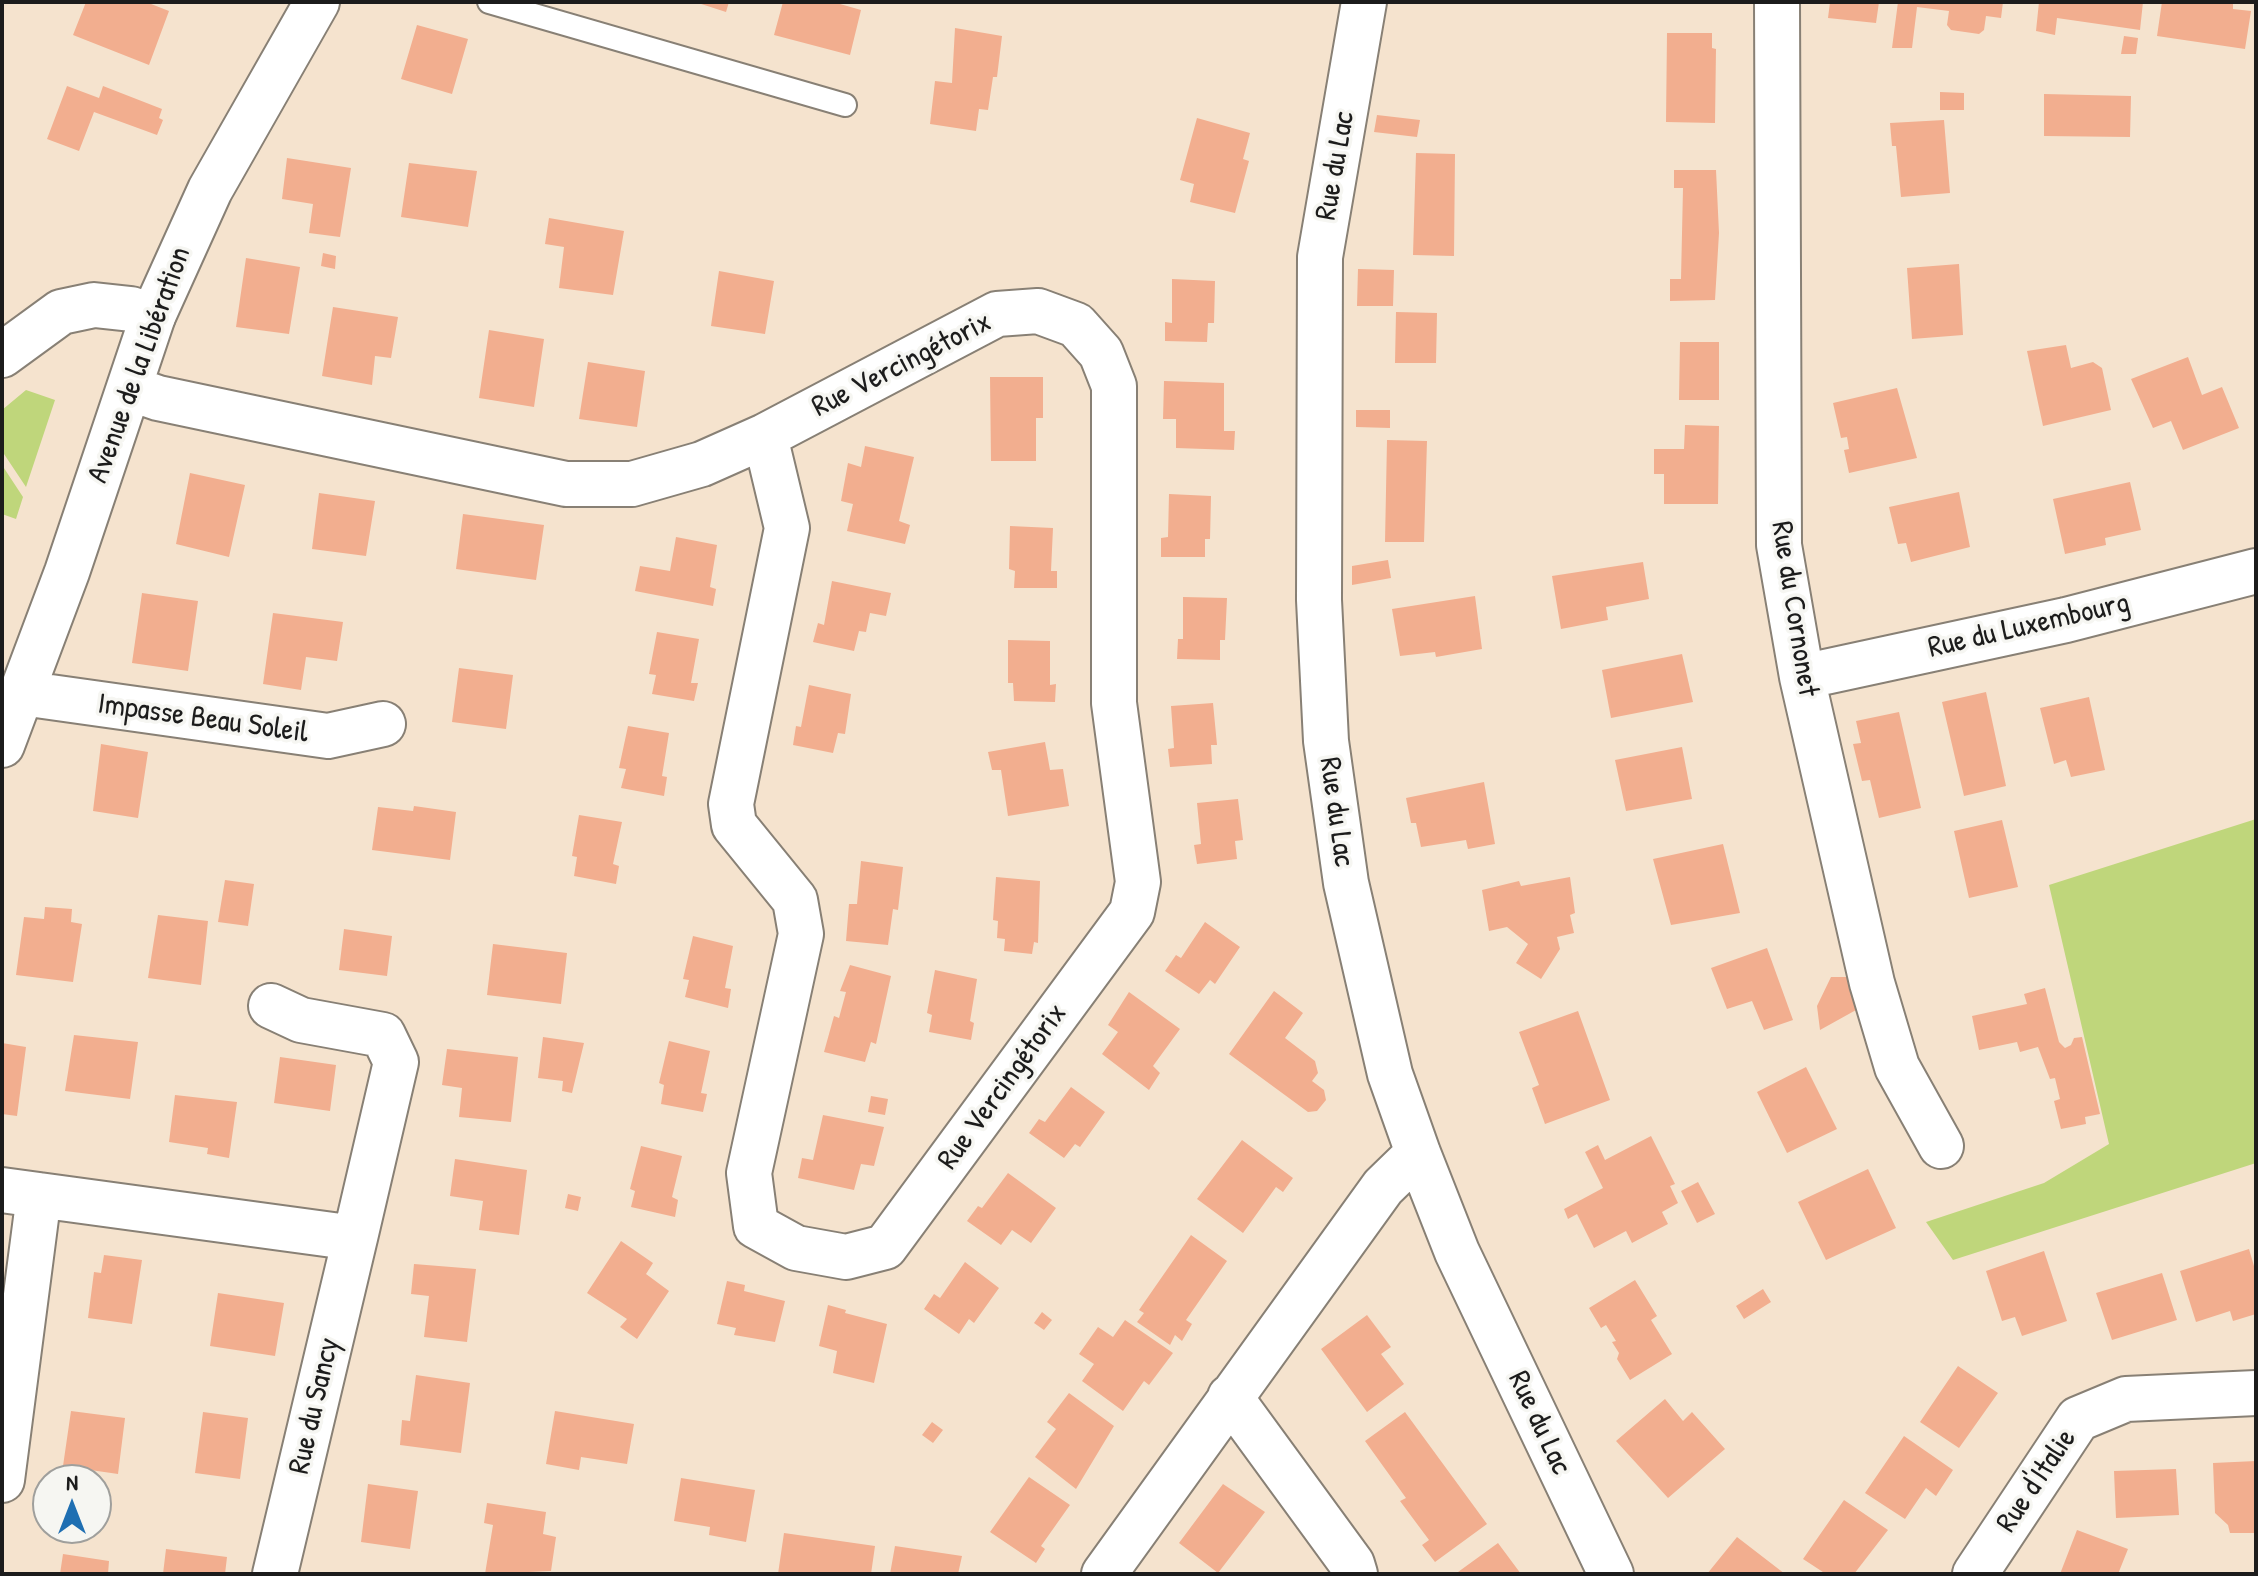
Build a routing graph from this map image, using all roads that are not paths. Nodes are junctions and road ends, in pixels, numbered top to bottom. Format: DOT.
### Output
graph roads {
  1 [pos="317,2"];
  2 [pos="489,2"];
  3 [pos="1364,2"];
  4 [pos="1777,2"];
  5 [pos="845,105"];
  6 [pos="153,316"];
  7 [pos="2,355"];
  8 [pos="129,388"];
  9 [pos="765,436"];
  10 [pos="2256,571"];
  11 [pos="1802,677"];
  12 [pos="22,693"];
  13 [pos="383,724"];
  14 [pos="2,745"];
  15 [pos="271,1006"];
  16 [pos="1941,1146"];
  17 [pos="1418,1153"];
  18 [pos="20,1193"];
  19 [pos="355,1238"];
  20 [pos="2256,1393"];
  21 [pos="1230,1397"];
  22 [pos="2,1480"];
  23 [pos="275,1574"];
  24 [pos="1104,1574"];
  25 [pos="1355,1574"];
  26 [pos="1611,1574"];
  27 [pos="1975,1574"];
  1 -- 6 [label="street, Avenue de la Libération"];
  2 -- 5 [label="lane"];
  3 -- 17 [label="street, Rue du Lac"];
  4 -- 11 [label="street, Rue du Cornonet"];
  6 -- 7 [label="street"];
  6 -- 8 [label="street, Avenue de la Libération"];
  8 -- 9 [label="street, Rue Vercingétorix"];
  8 -- 12 [label="street, Avenue de la Libération"];
  9 -- 9 [label="street, Rue Vercingétorix"];
  10 -- 11 [label="street, Rue du Luxembourg"];
  11 -- 16 [label="street, Rue du Cornonet"];
  12 -- 13 [label="street, Impasse Beau Soleil"];
  12 -- 14 [label="street, Avenue de la Libération"];
  15 -- 19 [label="street, Rue du Sancy"];
  17 -- 21 [label="street"];
  17 -- 26 [label="street, Rue du Lac"];
  18 -- 19 [label="street"];
  18 -- 22 [label="street"];
  19 -- 23 [label="street, Rue du Sancy"];
  20 -- 27 [label="street, Rue d'Italie"];
  21 -- 24 [label="street"];
  21 -- 25 [label="street"];
}
